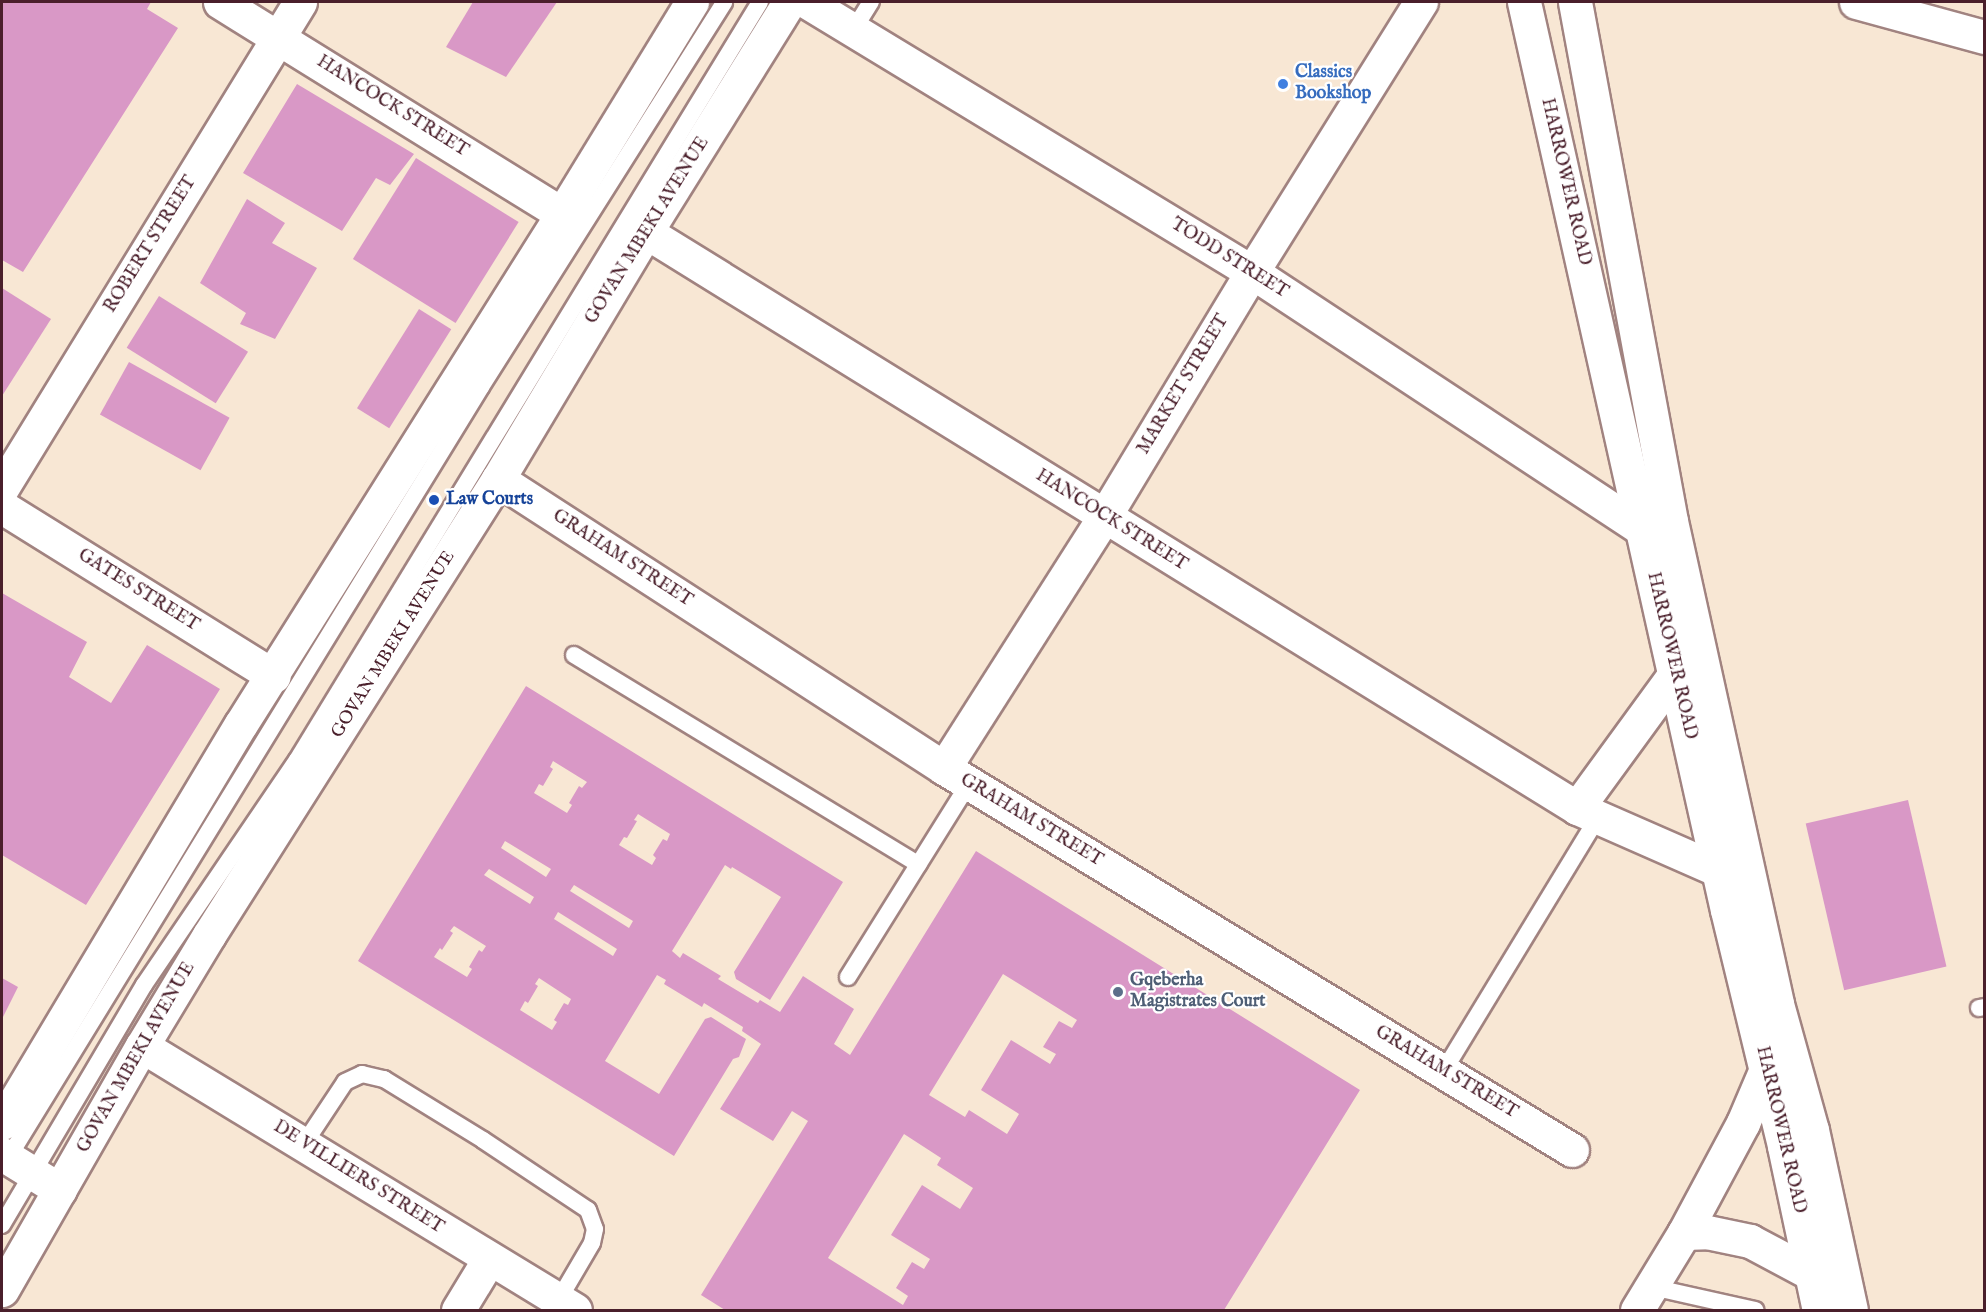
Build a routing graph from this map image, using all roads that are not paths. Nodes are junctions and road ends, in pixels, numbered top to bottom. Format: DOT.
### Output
graph roads {
  1 [pos="220,2"];
  2 [pos="300,2"];
  3 [pos="692,2"];
  4 [pos="724,2"];
  5 [pos="760,2"];
  6 [pos="789,2"];
  7 [pos="807,2"];
  8 [pos="871,2"];
  9 [pos="1421,2"];
  10 [pos="1524,2"];
  11 [pos="1599,2"];
  12 [pos="1856,2"];
  13 [pos="1577,17"];
  14 [pos="854,29"];
  15 [pos="279,36"];
  16 [pos="1984,37"];
  17 [pos="562,214"];
  18 [pos="646,232"];
  19 [pos="1252,272"];
  20 [pos="498,479"];
  21 [pos="2,488"];
  22 [pos="2,507"];
  23 [pos="1104,517"];
  24 [pos="1642,529"];
  25 [pos="1697,643"];
  26 [pos="574,655"];
  27 [pos="1674,674"];
  28 [pos="274,676"];
  29 [pos="957,775"];
  30 [pos="1588,813"];
  31 [pos="918,864"];
  32 [pos="1733,870"];
  33 [pos="848,977"];
  34 [pos="1783,1032"];
  35 [pos="142,1046"];
  36 [pos="1765,1071"];
  37 [pos="1443,1072"];
  38 [pos="2,1123"];
  39 [pos="304,1144"];
  40 [pos="1572,1150"];
  41 [pos="11,1163"];
  42 [pos="60,1190"];
  43 [pos="2,1225"];
  44 [pos="1684,1233"];
  45 [pos="489,1259"];
  46 [pos="1812,1274"];
  47 [pos="2,1290"];
  48 [pos="1645,1299"];
  49 [pos="567,1306"];
  50 [pos="458,1311"];
  51 [pos="1755,1311"];
  52 [pos="1819,1311"];
  53 [pos="1851,1311"];
  1 -- 15 [label="street, HANCOCK STREET"];
  2 -- 15 [label="street, ROBERT STREET"];
  3 -- 17 [label="street"];
  4 -- 41 [label="lane"];
  5 -- 41 [label="lane"];
  6 -- 18 [label="street, GOVAN MBEKI AVENUE"];
  7 -- 14 [label="street, TODD STREET"];
  8 -- 14 [label="lane"];
  9 -- 19 [label="street, MARKET STREET"];
  10 -- 24 [label="street, HARROWER ROAD"];
  11 -- 13 [label="street"];
  12 -- 16 [label="street"];
  13 -- 25 [label="street, HARROWER ROAD"];
  14 -- 19 [label="street, TODD STREET"];
  15 -- 17 [label="street, HANCOCK STREET"];
  15 -- 21 [label="street, ROBERT STREET"];
  17 -- 28 [label="street"];
  18 -- 20 [label="street, GOVAN MBEKI AVENUE"];
  18 -- 23 [label="street, HANCOCK STREET"];
  19 -- 23 [label="street, MARKET STREET"];
  19 -- 24 [label="street, TODD STREET"];
  20 -- 29 [label="street, GRAHAM STREET"];
  20 -- 35 [label="street, GOVAN MBEKI AVENUE"];
  22 -- 28 [label="street, GATES STREET"];
  23 -- 29 [label="street, MARKET STREET"];
  23 -- 30 [label="street, HANCOCK STREET"];
  24 -- 27 [label="street, HARROWER ROAD"];
  25 -- 27 [label="street"];
  25 -- 32 [label="street, HARROWER ROAD"];
  26 -- 31 [label="lane"];
  27 -- 30 [label="street"];
  27 -- 32 [label="street, HARROWER ROAD"];
  28 -- 38 [label="street"];
  29 -- 31 [label="lane"];
  29 -- 37 [label="street, GRAHAM STREET"];
  30 -- 32 [label="street, HANCOCK STREET"];
  30 -- 37 [label="lane"];
  31 -- 33 [label="lane"];
  32 -- 34 [label="street, HARROWER ROAD"];
  32 -- 36 [label="street, HARROWER ROAD"];
  34 -- 36 [label="street"];
  34 -- 53 [label="street, HARROWER ROAD"];
  35 -- 39 [label="street, DE VILLIERS STREET"];
  35 -- 42 [label="street, GOVAN MBEKI AVENUE"];
  36 -- 44 [label="street"];
  36 -- 46 [label="street, HARROWER ROAD"];
  37 -- 40 [label="street, GRAHAM STREET"];
  39 -- 45 [label="street, DE VILLIERS STREET"];
  39 -- 49 [label="lane"];
  41 -- 42 [label="street"];
  41 -- 43 [label="lane"];
  42 -- 47 [label="street, GOVAN MBEKI AVENUE"];
  44 -- 46 [label="street"];
  44 -- 48 [label="street"];
  45 -- 49 [label="street, DE VILLIERS STREET"];
  45 -- 50 [label="street"];
  46 -- 52 [label="street, HARROWER ROAD"];
  48 -- 51 [label="lane"];
}
